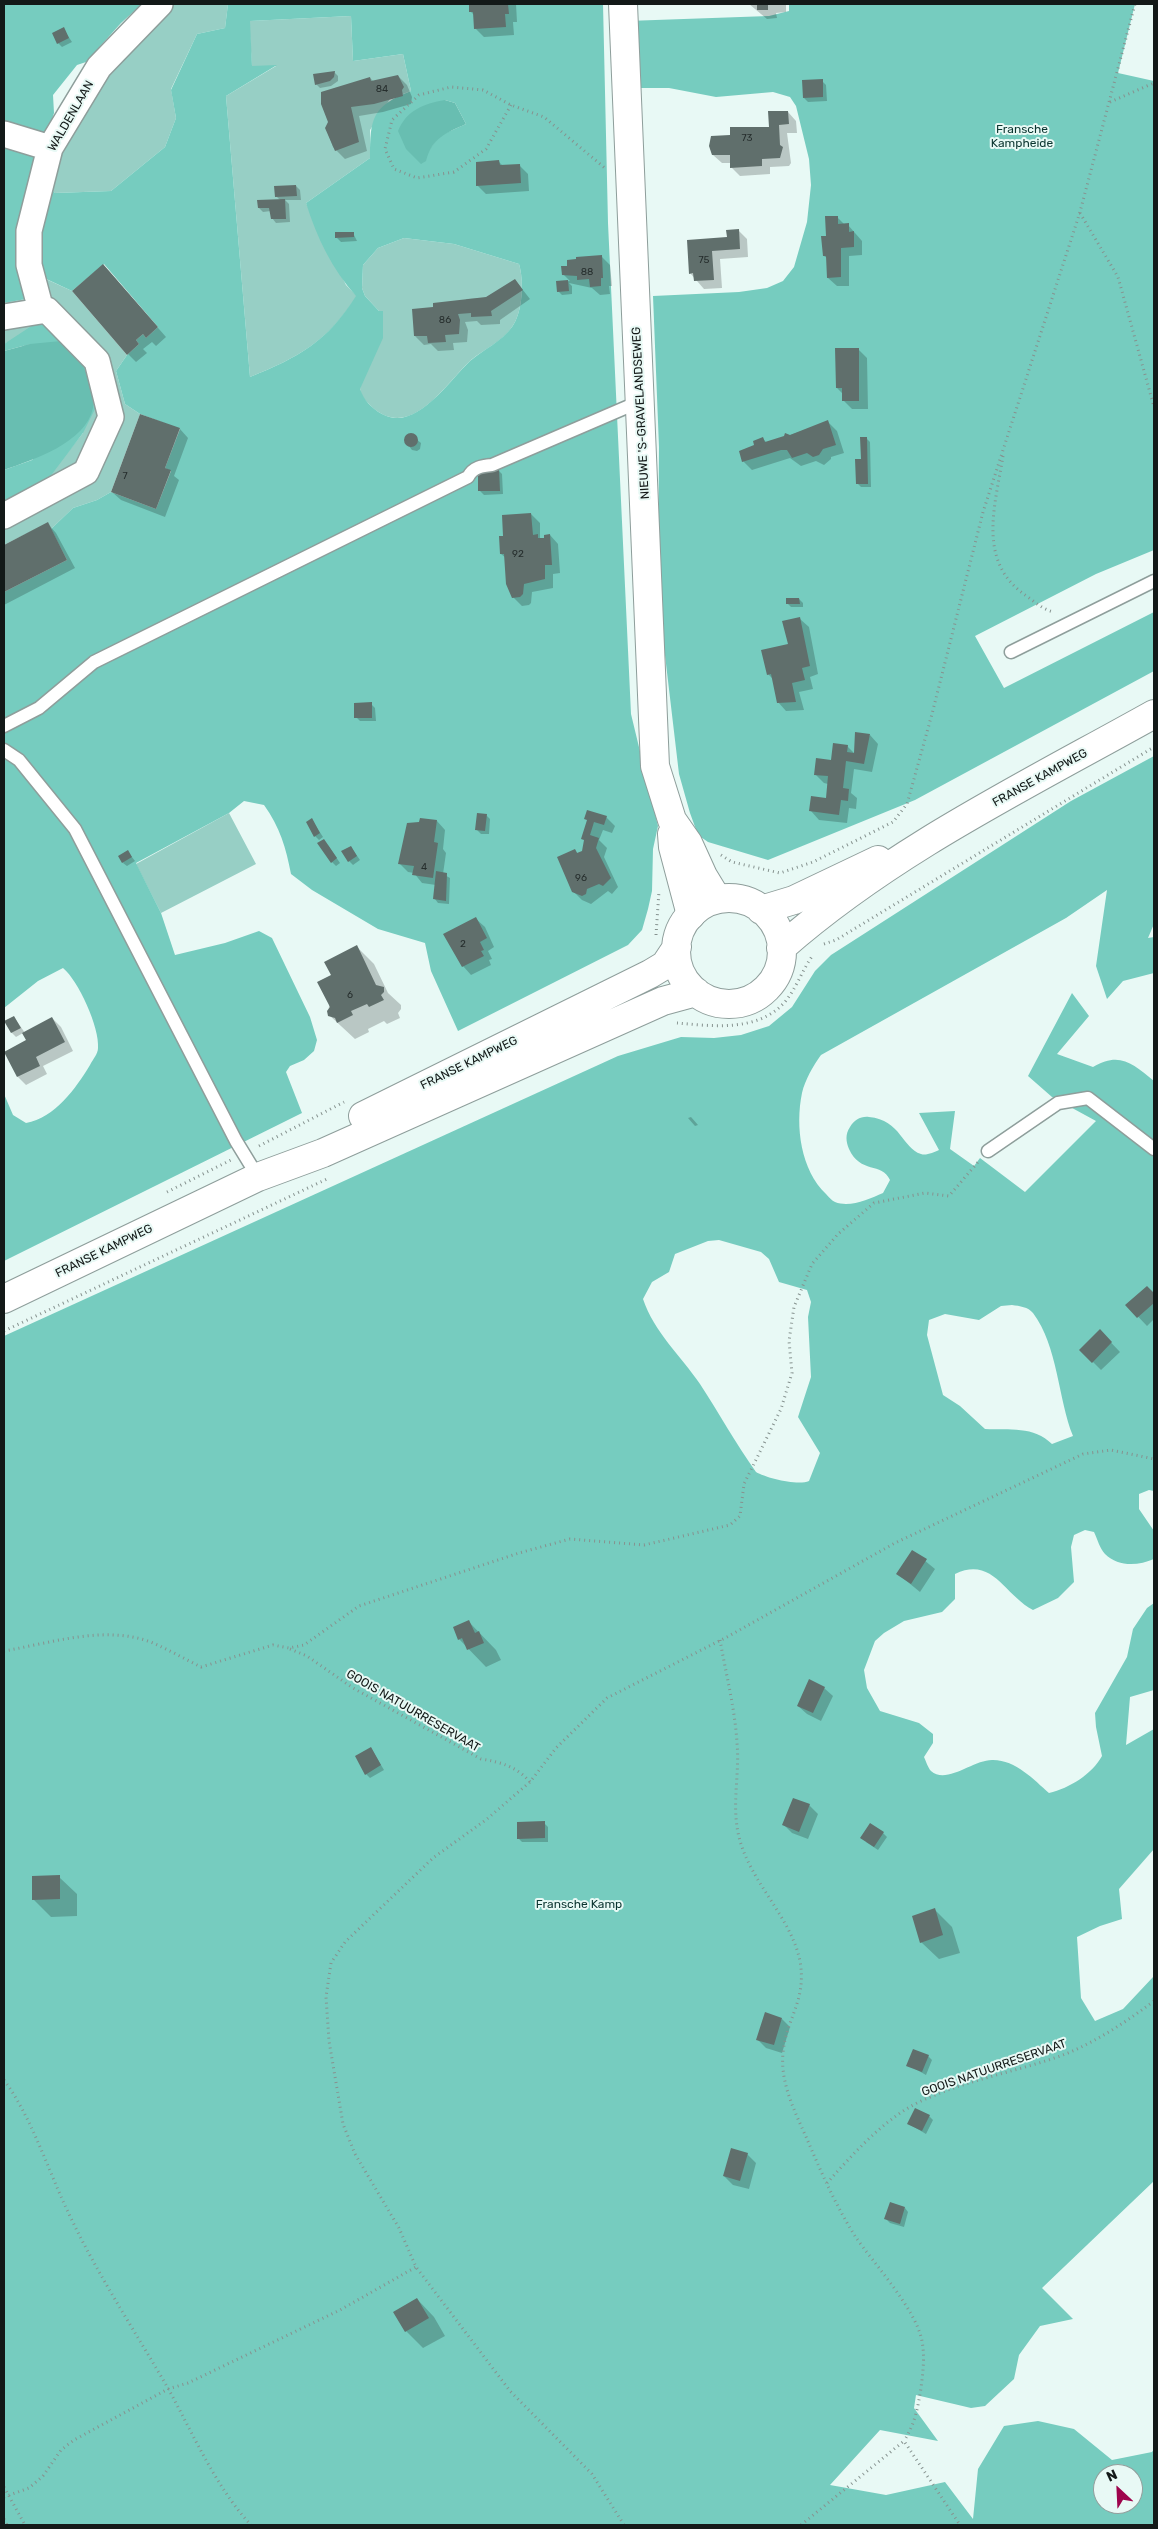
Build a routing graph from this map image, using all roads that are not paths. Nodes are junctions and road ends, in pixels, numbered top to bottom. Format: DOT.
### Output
graph roads {
  1 [pos="160,4"];
  2 [pos="623,4"];
  3 [pos="4,134"];
  4 [pos="50,148"];
  5 [pos="41,310"];
  6 [pos="4,317"];
  7 [pos="641,400"];
  8 [pos="4,516"];
  9 [pos="1154,581"];
  10 [pos="1011,652"];
  11 [pos="1154,714"];
  12 [pos="4,726"];
  13 [pos="4,750"];
  14 [pos="672,820"];
  15 [pos="926,841"];
  16 [pos="717,899"];
  17 [pos="762,910"];
  18 [pos="691,915"];
  19 [pos="666,943"];
  20 [pos="781,948"];
  21 [pos="696,992"];
  22 [pos="1154,1149"];
  23 [pos="988,1151"];
  24 [pos="258,1177"];
  25 [pos="4,1299"];
  1 -- 4 [label="street, WALDENLAAN"];
  2 -- 7 [label="main road, NIEUWE 'S-GRAVELANDSEWEG"];
  3 -- 4 [label="street"];
  4 -- 5 [label="street, WALDENLAAN"];
  5 -- 6 [label="street"];
  5 -- 8 [label="street"];
  7 -- 12 [label="lane"];
  7 -- 14 [label="main road, NIEUWE 'S-GRAVELANDSEWEG"];
  9 -- 10 [label="lane"];
  11 -- 15 [label="main road, FRANSE KAMPWEG"];
  13 -- 24 [label="lane"];
  14 -- 16 [label="main road, NIEUWE 'S-GRAVELANDSEWEG"];
  14 -- 18 [label="main road, NIEUWE 'S-GRAVELANDSEWEG"];
  15 -- 17 [label="main road, FRANSE KAMPWEG"];
  15 -- 20 [label="main road, FRANSE KAMPWEG"];
  16 -- 17 [label="main road"];
  16 -- 18 [label="main road"];
  17 -- 20 [label="main road"];
  18 -- 19 [label="main road"];
  19 -- 21 [label="main road"];
  19 -- 24 [label="main road, FRANSE KAMPWEG"];
  20 -- 21 [label="main road"];
  21 -- 24 [label="main road, FRANSE KAMPWEG"];
  22 -- 23 [label="lane"];
  24 -- 25 [label="main road, FRANSE KAMPWEG"];
}
